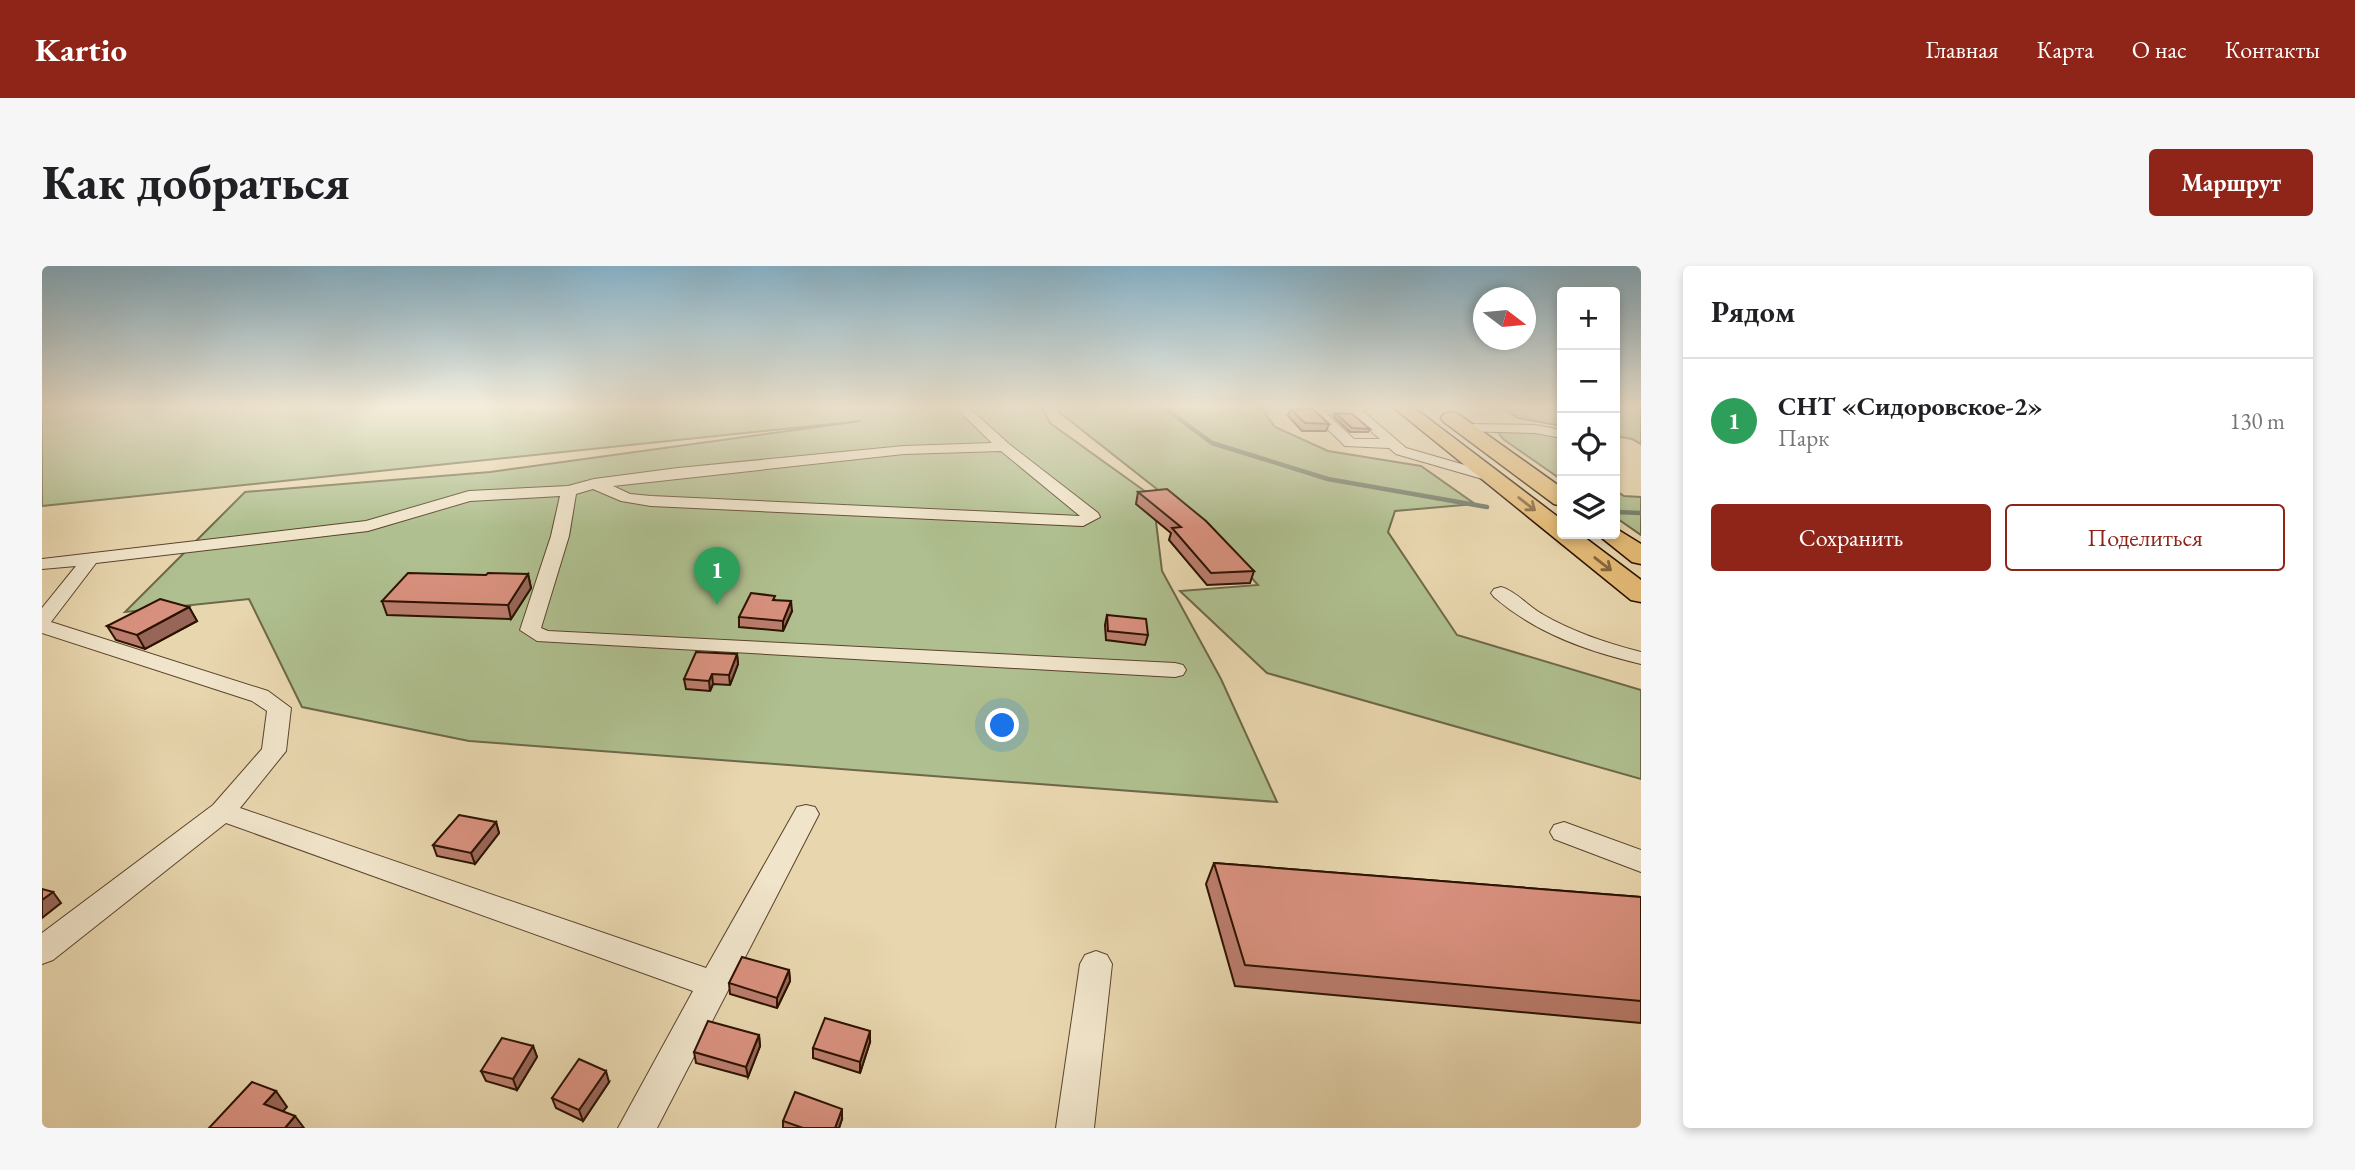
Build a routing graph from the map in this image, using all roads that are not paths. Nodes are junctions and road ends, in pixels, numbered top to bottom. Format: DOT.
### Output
graph roads {
  1 [pos="996,447"];
  2 [pos="1004,447"];
  3 [pos="1397,447"];
  4 [pos="1461,447"];
  5 [pos="1492,447"];
  6 [pos="1491,477"];
  7 [pos="594,484"];
  8 [pos="569,491"];
  9 [pos="1557,495"];
  10 [pos="1557,528"];
  11 [pos="1571,539"];
  12 [pos="1618,539"];
  13 [pos="1641,556"];
  14 [pos="90,558"];
  15 [pos="42,564"];
  16 [pos="1500,593"];
  17 [pos="1641,594"];
  18 [pos="42,624"];
  19 [pos="1641,658"];
  20 [pos="1175,670"];
  21 [pos="222,811"];
  22 [pos="806,814"];
  23 [pos="1564,832"];
  24 [pos="1641,861"];
  25 [pos="42,951"];
  26 [pos="1096,964"];
  27 [pos="713,984"];
  28 [pos="637,1128"];
  29 [pos="1075,1128"];
  1 -- 7 [label="street"];
  2 -- 7 [label="street"];
  3 -- 6 [label="street"];
  4 -- 6 [label="highway"];
  5 -- 9 [label="highway"];
  6 -- 10 [label="highway, one-way"];
  7 -- 8 [label="street"];
  8 -- 14 [label="street"];
  8 -- 20 [label="street"];
  11 -- 17 [label="highway, one-way"];
  12 -- 13 [label="highway"];
  14 -- 15 [label="street"];
  14 -- 18 [label="street"];
  16 -- 19 [label="street"];
  18 -- 21 [label="street"];
  21 -- 25 [label="street"];
  21 -- 27 [label="street"];
  22 -- 27 [label="street"];
  23 -- 24 [label="street"];
  26 -- 29 [label="street"];
  27 -- 28 [label="street"];
}
